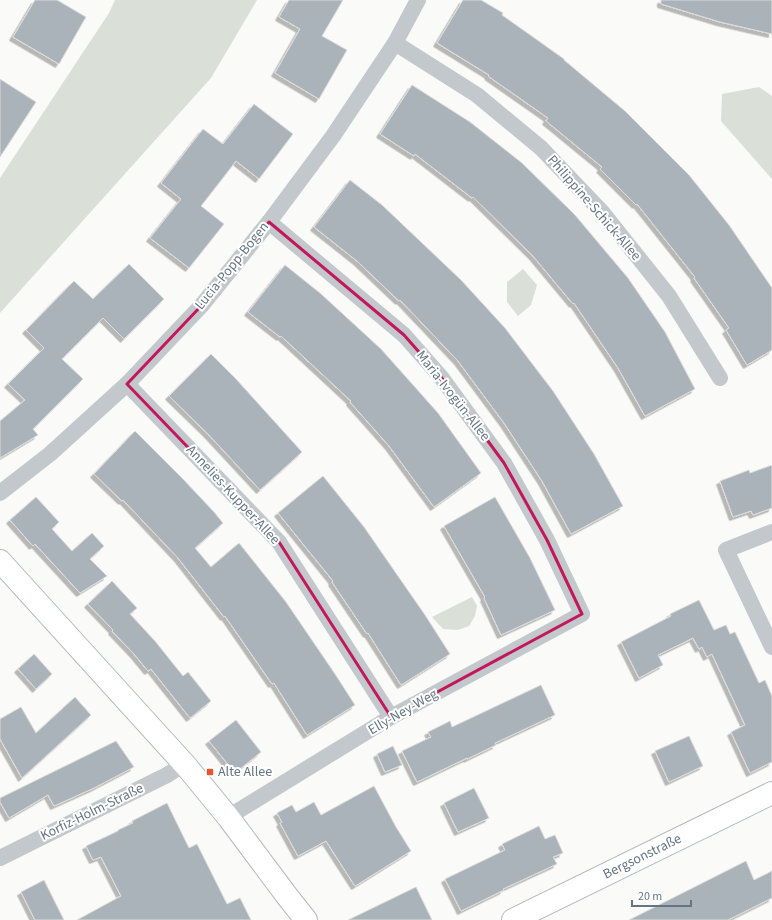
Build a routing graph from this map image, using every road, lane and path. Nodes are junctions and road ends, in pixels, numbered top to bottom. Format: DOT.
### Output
graph roads {
  1 [pos="418,0"];
  2 [pos="395,43"];
  3 [pos="269,222"];
  4 [pos="720,378"];
  5 [pos="127,384"];
  6 [pos="0,493"];
  7 [pos="772,532"];
  8 [pos="0,561"];
  9 [pos="582,614"];
  10 [pos="772,647"];
  11 [pos="391,717"];
  12 [pos="184,764"];
  13 [pos="772,793"];
  14 [pos="228,817"];
  15 [pos="0,858"];
  16 [pos="306,920"];
  17 [pos="513,920"];
  1 -- 2 [label="street, Lucia-Popp-Bogen"];
  2 -- 3 [label="street, Lucia-Popp-Bogen"];
  2 -- 4 [label="street, Philippine-Schick-Allee"];
  3 -- 5 [label="street, Lucia-Popp-Bogen"];
  3 -- 9 [label="street, Maria-Ivogün-Allee"];
  5 -- 6 [label="street, Lucia-Popp-Bogen"];
  5 -- 11 [label="street, Annelies-Kupper-Allee"];
  7 -- 10 [label="street"];
  8 -- 12 [label="street"];
  9 -- 11 [label="street, Elly-Ney-Weg"];
  11 -- 14 [label="street, Elly-Ney-Weg"];
  12 -- 14 [label="street"];
  12 -- 15 [label="street, Korfiz-Holm-Straße"];
  13 -- 17 [label="street, Bergsonstraße"];
  14 -- 16 [label="street"];
}
